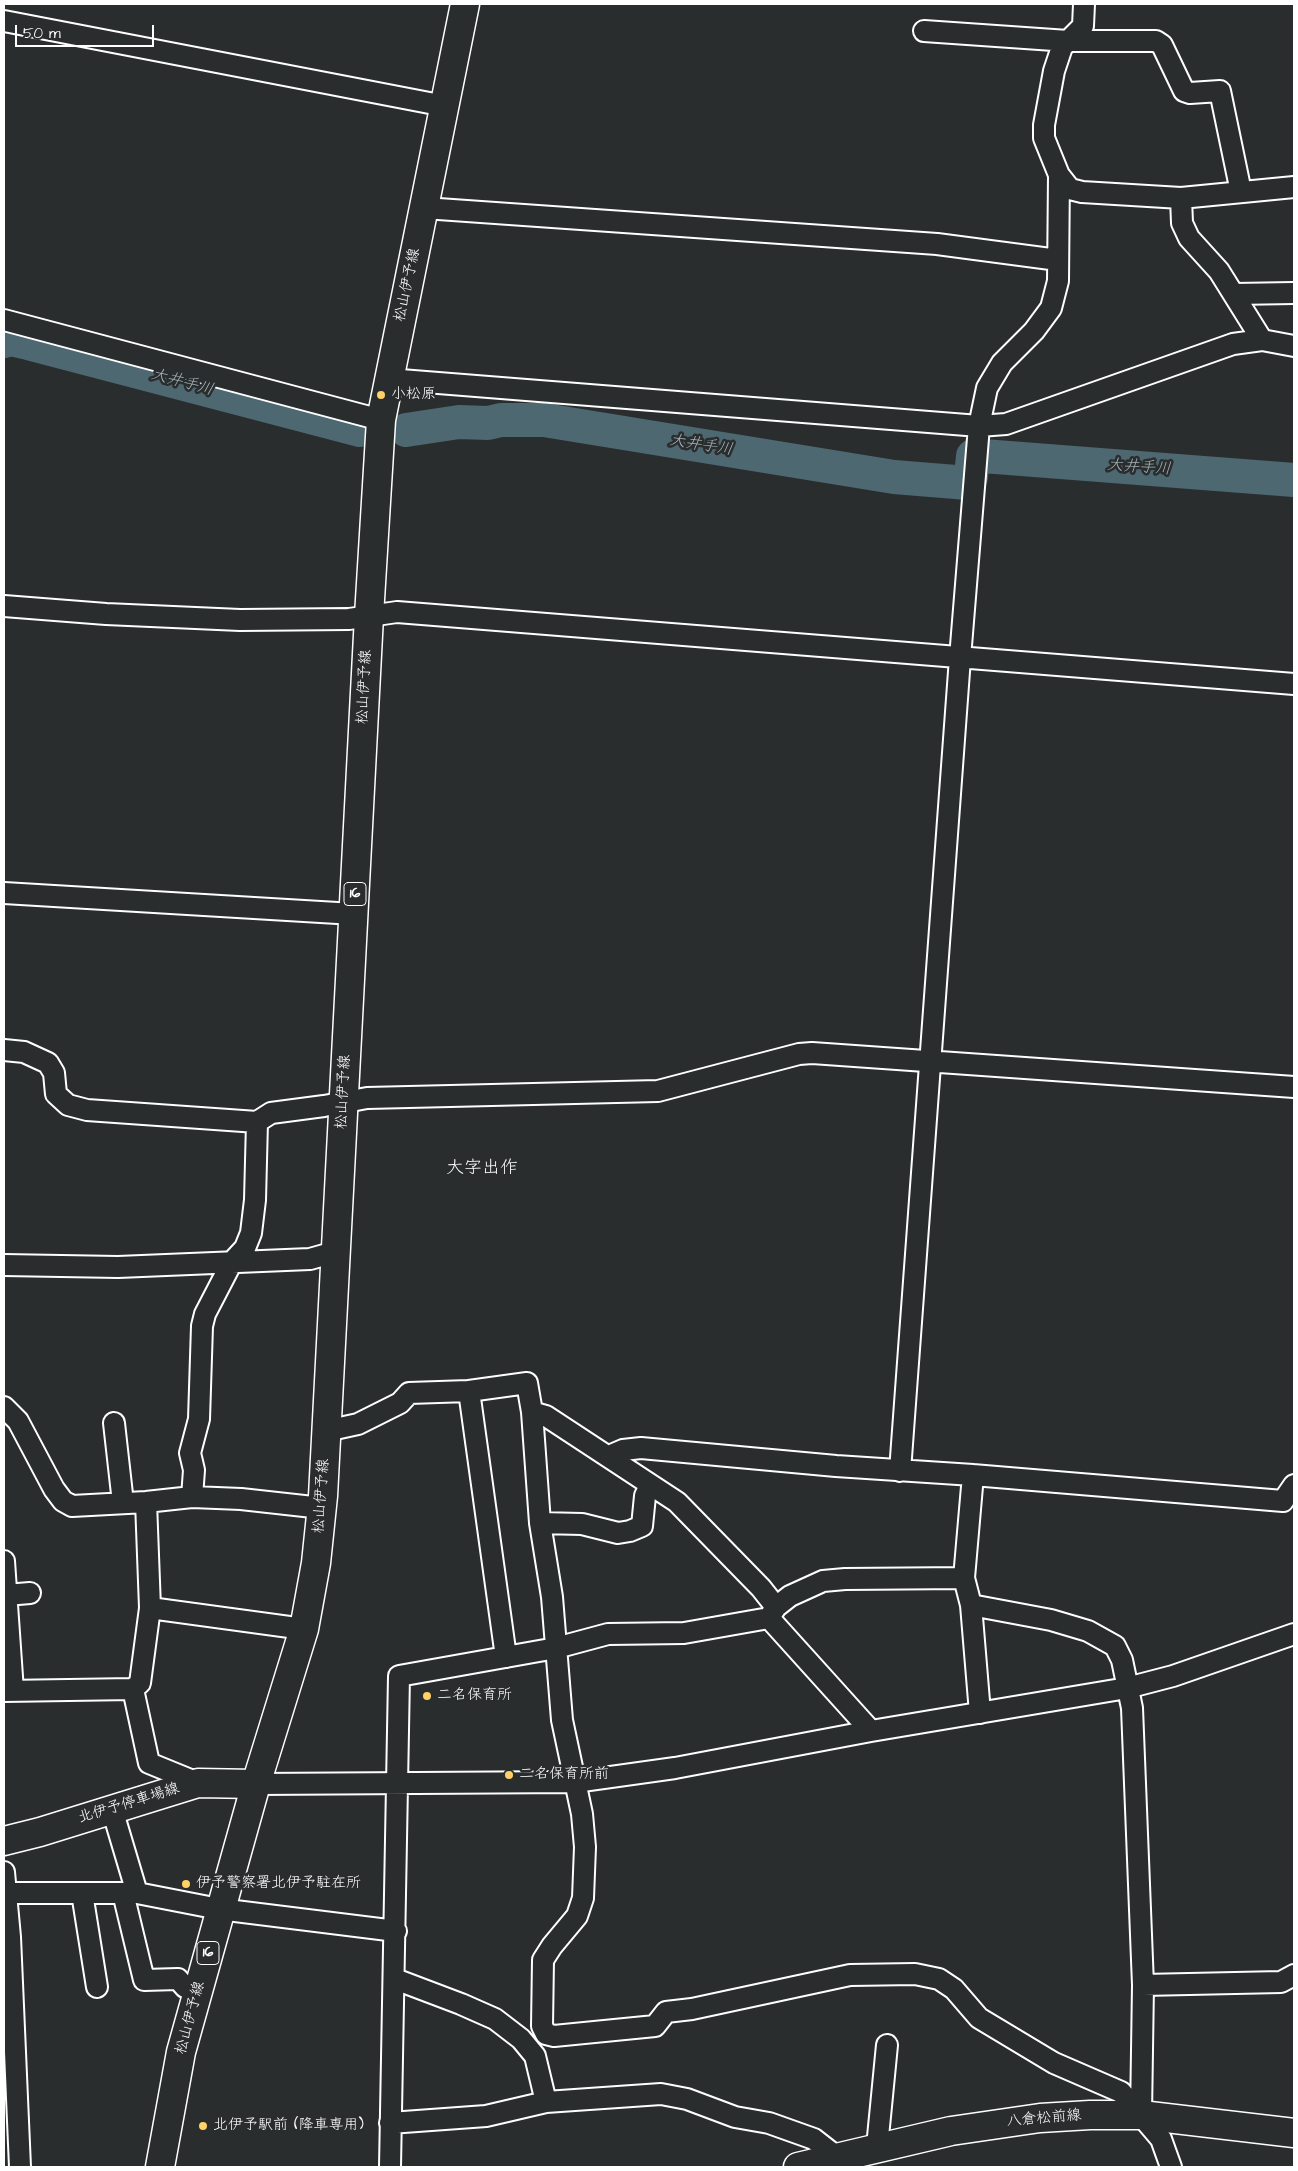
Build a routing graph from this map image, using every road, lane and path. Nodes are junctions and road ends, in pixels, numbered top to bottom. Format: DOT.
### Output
graph roads {
  1 [pos="465,4"];
  2 [pos="1084,4"];
  3 [pos="4,21"];
  4 [pos="924,31"];
  5 [pos="1068,41"];
  6 [pos="445,106"];
  7 [pos="1059,175"];
  8 [pos="1294,187"];
  9 [pos="1241,192"];
  10 [pos="1181,198"];
  11 [pos="424,208"];
  12 [pos="1058,260"];
  13 [pos="1234,294"];
  14 [pos="1294,294"];
  15 [pos="4,320"];
  16 [pos="1262,340"];
  17 [pos="1294,346"];
  18 [pos="388,379"];
  19 [pos="382,420"];
  20 [pos="979,426"];
  21 [pos="4,606"];
  22 [pos="369,616"];
  23 [pos="960,658"];
  24 [pos="1294,684"];
  25 [pos="4,893"];
  26 [pos="354,914"];
  27 [pos="4,1050"];
  28 [pos="931,1060"];
  29 [pos="1294,1087"];
  30 [pos="343,1102"];
  31 [pos="257,1122"];
  32 [pos="335,1252"];
  33 [pos="232,1262"];
  34 [pos="4,1265"];
  35 [pos="469,1391"];
  36 [pos="4,1407"];
  37 [pos="532,1412"];
  38 [pos="114,1423"];
  39 [pos="326,1431"];
  40 [pos="609,1456"];
  41 [pos="900,1471"];
  42 [pos="973,1475"];
  43 [pos="650,1485"];
  44 [pos="1294,1485"];
  45 [pos="192,1497"];
  46 [pos="123,1502"];
  47 [pos="146,1502"];
  48 [pos="322,1508"];
  49 [pos="540,1523"];
  50 [pos="4,1561"];
  51 [pos="964,1578"];
  52 [pos="30,1593"];
  53 [pos="6,1596"];
  54 [pos="971,1605"];
  55 [pos="150,1608"];
  56 [pos="772,1613"];
  57 [pos="304,1629"];
  58 [pos="1294,1634"];
  59 [pos="556,1648"];
  60 [pos="506,1657"];
  61 [pos="1128,1688"];
  62 [pos="133,1689"];
  63 [pos="8,1691"];
  64 [pos="980,1713"];
  65 [pos="871,1731"];
  66 [pos="574,1782"];
  67 [pos="198,1783"];
  68 [pos="256,1784"];
  69 [pos="398,1784"];
  70 [pos="112,1808"];
  71 [pos="4,1841"];
  72 [pos="4,1872"];
  73 [pos="82,1893"];
  74 [pos="130,1893"];
  75 [pos="6,1894"];
  76 [pos="219,1909"];
  77 [pos="396,1931"];
  78 [pos="1294,1975"];
  79 [pos="394,1979"];
  80 [pos="1143,1985"];
  81 [pos="7,1987"];
  82 [pos="97,1987"];
  83 [pos="200,1988"];
  84 [pos="546,2034"];
  85 [pos="887,2045"];
  86 [pos="535,2056"];
  87 [pos="546,2102"];
  88 [pos="1141,2114"];
  89 [pos="390,2122"];
  90 [pos="1294,2133"];
  91 [pos="877,2147"];
  92 [pos="837,2157"];
  93 [pos="20,2167"];
  94 [pos="160,2167"];
  95 [pos="390,2167"];
  96 [pos="798,2167"];
  97 [pos="1172,2167"];
  1 -- 6 [label="main road, 松山伊予線 / 16"];
  2 -- 5 [label="street"];
  3 -- 6 [label="street"];
  4 -- 5 [label="street"];
  5 -- 7 [label="street"];
  5 -- 9 [label="street"];
  6 -- 11 [label="main road, 松山伊予線 / 16"];
  7 -- 10 [label="street"];
  7 -- 12 [label="street"];
  8 -- 9 [label="street"];
  9 -- 10 [label="street"];
  10 -- 13 [label="street"];
  11 -- 12 [label="street"];
  11 -- 18 [label="main road, 松山伊予線 / 16"];
  12 -- 20 [label="street"];
  13 -- 14 [label="street"];
  13 -- 16 [label="street"];
  15 -- 19 [label="street"];
  16 -- 17 [label="street"];
  16 -- 20 [label="street"];
  18 -- 19 [label="main road, 松山伊予線 / 16"];
  18 -- 20 [label="street"];
  19 -- 22 [label="main road, 松山伊予線 / 16"];
  20 -- 23 [label="street"];
  21 -- 22 [label="street"];
  22 -- 23 [label="street"];
  22 -- 26 [label="main road, 松山伊予線 / 16"];
  23 -- 24 [label="street"];
  23 -- 28 [label="street"];
  25 -- 26 [label="street"];
  26 -- 30 [label="main road, 松山伊予線 / 16"];
  27 -- 31 [label="street"];
  28 -- 29 [label="street"];
  28 -- 30 [label="street"];
  28 -- 41 [label="street"];
  30 -- 31 [label="street"];
  30 -- 32 [label="main road, 松山伊予線 / 16"];
  31 -- 33 [label="street"];
  32 -- 33 [label="street"];
  32 -- 39 [label="main road, 松山伊予線 / 16"];
  33 -- 34 [label="street"];
  33 -- 45 [label="street"];
  35 -- 37 [label="street"];
  35 -- 39 [label="street"];
  35 -- 60 [label="street"];
  36 -- 46 [label="street"];
  37 -- 40 [label="street"];
  37 -- 49 [label="street"];
  38 -- 46 [label="street"];
  39 -- 48 [label="main road, 松山伊予線 / 16"];
  40 -- 41 [label="street"];
  40 -- 43 [label="street"];
  41 -- 42 [label="street"];
  42 -- 44 [label="street"];
  42 -- 51 [label="street"];
  43 -- 49 [label="street"];
  43 -- 56 [label="street"];
  45 -- 47 [label="street"];
  45 -- 48 [label="street"];
  46 -- 47 [label="street"];
  47 -- 55 [label="street"];
  48 -- 57 [label="main road, 松山伊予線 / 16"];
  49 -- 59 [label="street"];
  50 -- 53 [label="street"];
  51 -- 54 [label="street"];
  51 -- 56 [label="street"];
  52 -- 53 [label="street"];
  53 -- 63 [label="street"];
  54 -- 61 [label="street"];
  54 -- 64 [label="street"];
  55 -- 57 [label="street"];
  55 -- 62 [label="street"];
  56 -- 59 [label="street"];
  56 -- 65 [label="street"];
  57 -- 68 [label="main road, 松山伊予線 / 16"];
  58 -- 61 [label="street"];
  59 -- 60 [label="street"];
  59 -- 66 [label="street"];
  60 -- 69 [label="street"];
  61 -- 64 [label="street"];
  61 -- 80 [label="street"];
  62 -- 63 [label="street"];
  62 -- 67 [label="street"];
  64 -- 65 [label="street"];
  65 -- 66 [label="street"];
  66 -- 69 [label="street"];
  66 -- 84 [label="street"];
  67 -- 68 [label="main road, 北伊予停車場線"];
  67 -- 70 [label="main road, 北伊予停車場線"];
  68 -- 69 [label="street"];
  68 -- 76 [label="main road, 松山伊予線 / 16"];
  69 -- 77 [label="street"];
  70 -- 71 [label="main road, 北伊予停車場線"];
  70 -- 74 [label="street"];
  72 -- 75 [label="street"];
  73 -- 74 [label="street"];
  73 -- 75 [label="street"];
  73 -- 82 [label="street"];
  74 -- 76 [label="street"];
  74 -- 83 [label="street"];
  75 -- 81 [label="street"];
  76 -- 77 [label="street"];
  76 -- 83 [label="main road, 松山伊予線 / 16"];
  77 -- 79 [label="street"];
  78 -- 80 [label="street"];
  79 -- 86 [label="street"];
  79 -- 89 [label="street"];
  80 -- 88 [label="street"];
  81 -- 93 [label="street"];
  83 -- 94 [label="main road, 松山伊予線 / 16"];
  84 -- 86 [label="street"];
  84 -- 88 [label="street"];
  85 -- 91 [label="street"];
  86 -- 87 [label="street"];
  87 -- 89 [label="street"];
  87 -- 92 [label="street"];
  88 -- 90 [label="main road, 八倉松前線"];
  88 -- 91 [label="main road, 八倉松前線"];
  88 -- 97 [label="street"];
  89 -- 95 [label="street"];
  91 -- 92 [label="main road, 八倉松前線"];
  92 -- 96 [label="main road, 八倉松前線"];
}
